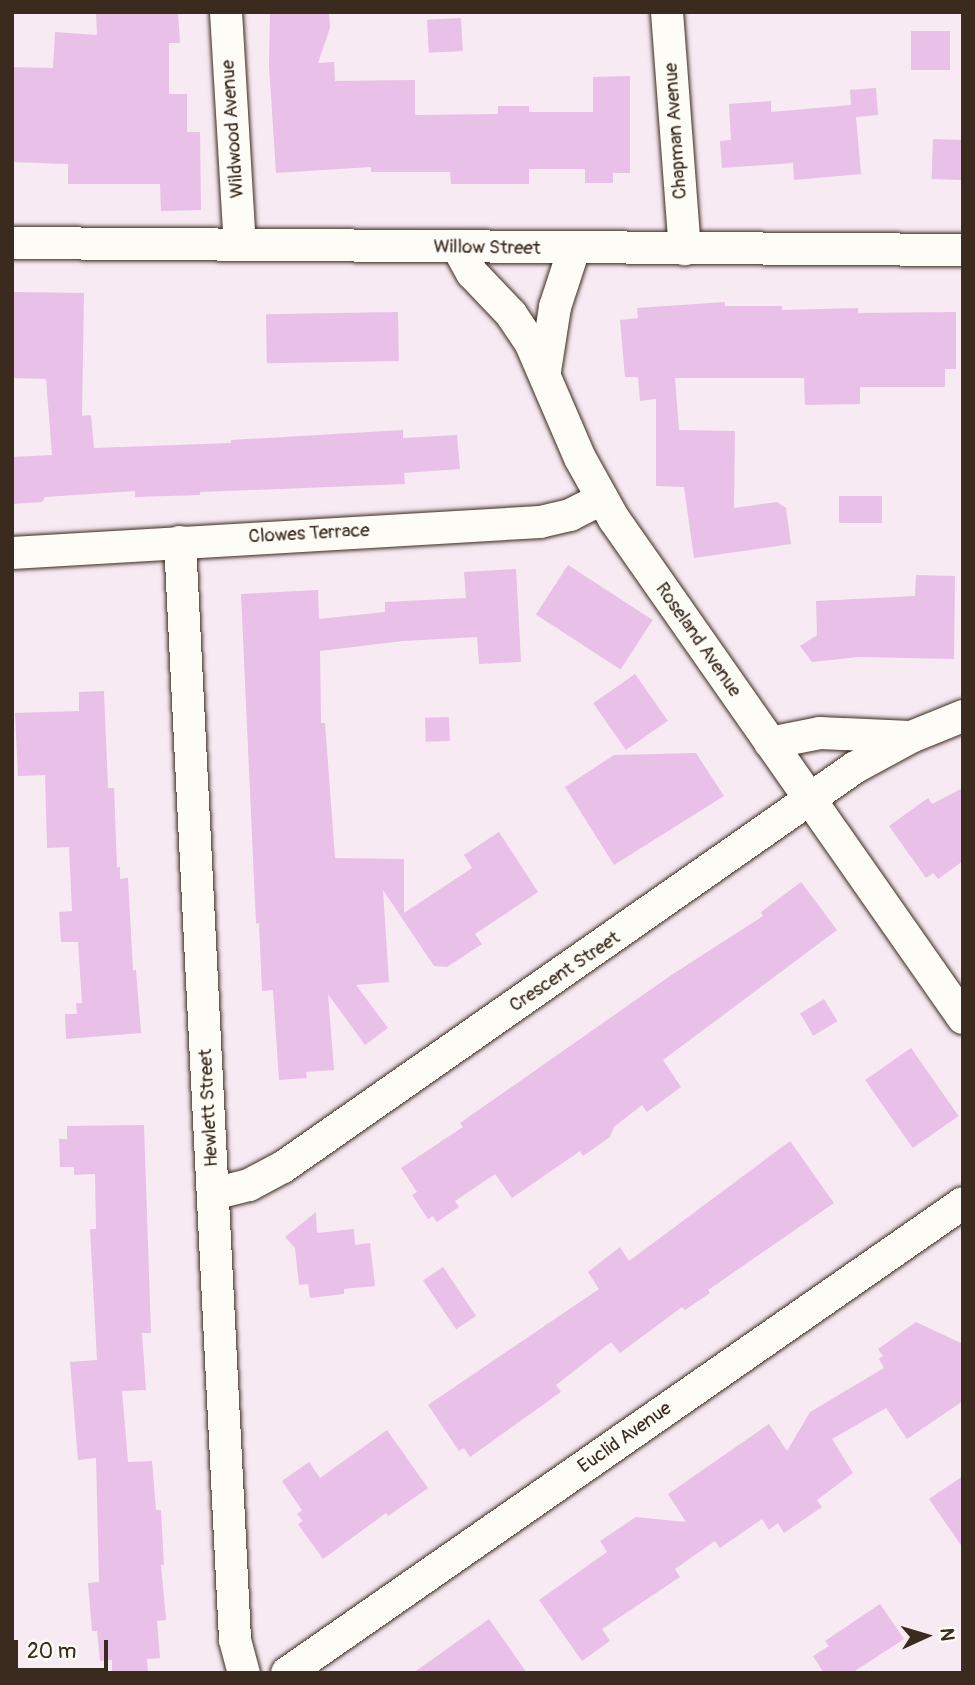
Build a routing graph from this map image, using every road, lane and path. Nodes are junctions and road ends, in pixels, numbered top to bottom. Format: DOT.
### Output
graph roads {
  1 [pos="226,12"];
  2 [pos="667,12"];
  3 [pos="12,243"];
  4 [pos="240,245"];
  5 [pos="458,248"];
  6 [pos="574,249"];
  7 [pos="685,249"];
  8 [pos="963,250"];
  9 [pos="544,371"];
  10 [pos="602,499"];
  11 [pos="180,542"];
  12 [pos="12,553"];
  13 [pos="963,716"];
  14 [pos="911,737"];
  15 [pos="770,743"];
  16 [pos="810,800"];
  17 [pos="963,1018"];
  18 [pos="213,1194"];
  19 [pos="963,1203"];
  20 [pos="244,1673"];
  21 [pos="287,1673"];
  1 -- 4 [label="street, Wildwood Avenue"];
  2 -- 7 [label="street, Chapman Avenue"];
  3 -- 4 [label="street, Willow Street"];
  4 -- 5 [label="street, Willow Street"];
  5 -- 6 [label="street, Willow Street"];
  5 -- 9 [label="street, Roseland Avenue"];
  6 -- 7 [label="street, Willow Street"];
  6 -- 9 [label="street"];
  7 -- 8 [label="street, Willow Street"];
  9 -- 10 [label="street, Roseland Avenue"];
  10 -- 11 [label="street, Clowes Terrace"];
  10 -- 15 [label="street, Roseland Avenue"];
  11 -- 12 [label="street, Clowes Terrace"];
  11 -- 18 [label="street, Hewlett Street"];
  13 -- 14 [label="street, Crescent Street"];
  14 -- 15 [label="street, Crescent Street"];
  14 -- 16 [label="street, Crescent Street"];
  15 -- 16 [label="street, Roseland Avenue"];
  16 -- 17 [label="street, Roseland Avenue"];
  16 -- 18 [label="street, Crescent Street"];
  18 -- 20 [label="street, Hewlett Street"];
  19 -- 21 [label="street, Euclid Avenue"];
}
